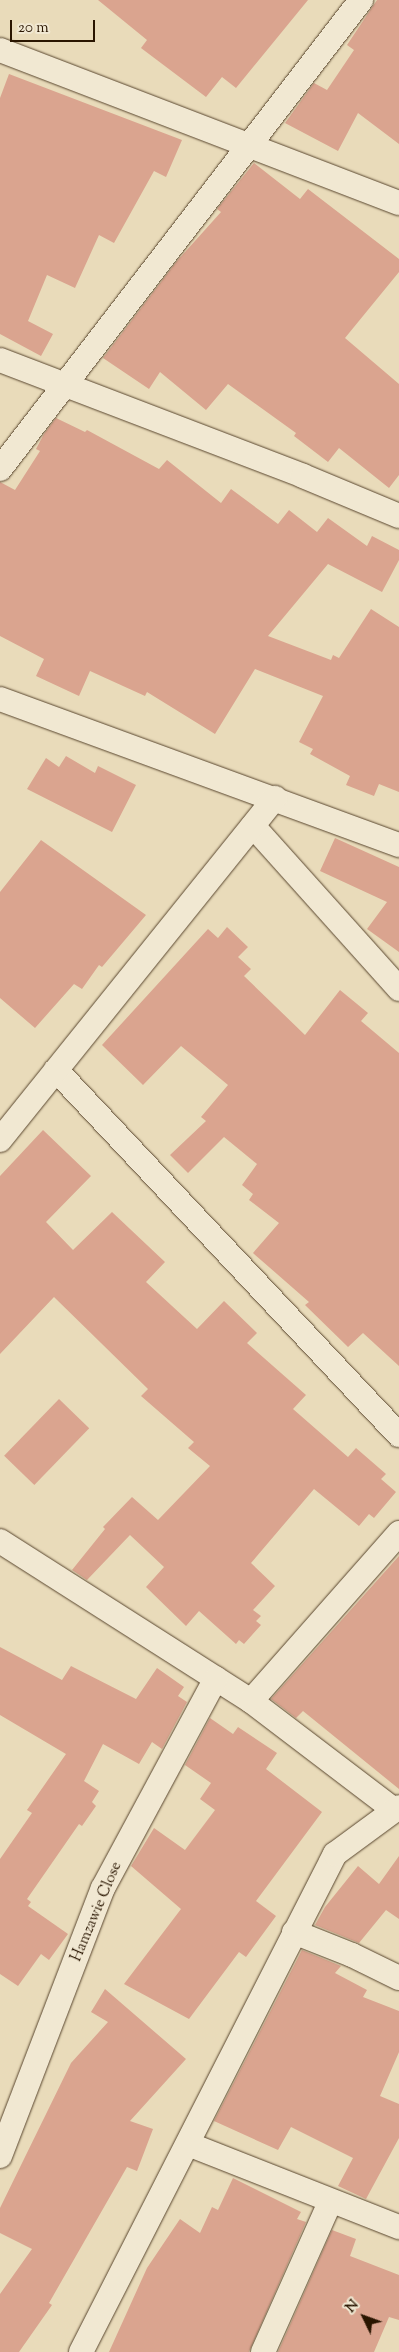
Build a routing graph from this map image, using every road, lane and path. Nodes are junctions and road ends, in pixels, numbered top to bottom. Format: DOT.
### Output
graph roads {
  1 [pos="361,0"];
  2 [pos="0,50"];
  3 [pos="250,146"];
  4 [pos="399,204"];
  5 [pos="0,360"];
  6 [pos="65,385"];
  7 [pos="0,469"];
  8 [pos="399,516"];
  9 [pos="0,698"];
  10 [pos="275,798"];
  11 [pos="253,826"];
  12 [pos="399,844"];
  13 [pos="399,989"];
  14 [pos="56,1070"];
  15 [pos="0,1140"];
  16 [pos="399,1435"];
  17 [pos="399,1533"];
  18 [pos="0,1541"];
  19 [pos="216,1678"];
  20 [pos="251,1701"];
  21 [pos="396,1809"];
  22 [pos="294,1932"];
  23 [pos="399,1978"];
  24 [pos="188,2144"];
  25 [pos="0,2156"];
  26 [pos="330,2202"];
  27 [pos="399,2227"];
  28 [pos="81,2352"];
  29 [pos="263,2352"];
  1 -- 3 [label="street"];
  2 -- 3 [label="street"];
  3 -- 4 [label="street"];
  3 -- 6 [label="street"];
  5 -- 6 [label="street"];
  6 -- 7 [label="street"];
  6 -- 8 [label="street"];
  9 -- 10 [label="street"];
  10 -- 11 [label="street"];
  10 -- 12 [label="street"];
  11 -- 13 [label="street"];
  11 -- 14 [label="street"];
  14 -- 15 [label="street"];
  14 -- 16 [label="street"];
  17 -- 20 [label="street"];
  18 -- 19 [label="street"];
  19 -- 20 [label="street"];
  19 -- 25 [label="street, Hamzawie Close"];
  20 -- 21 [label="street"];
  21 -- 22 [label="street"];
  22 -- 23 [label="street"];
  22 -- 24 [label="street"];
  24 -- 26 [label="street"];
  24 -- 28 [label="street"];
  26 -- 27 [label="street"];
  26 -- 29 [label="street"];
}
